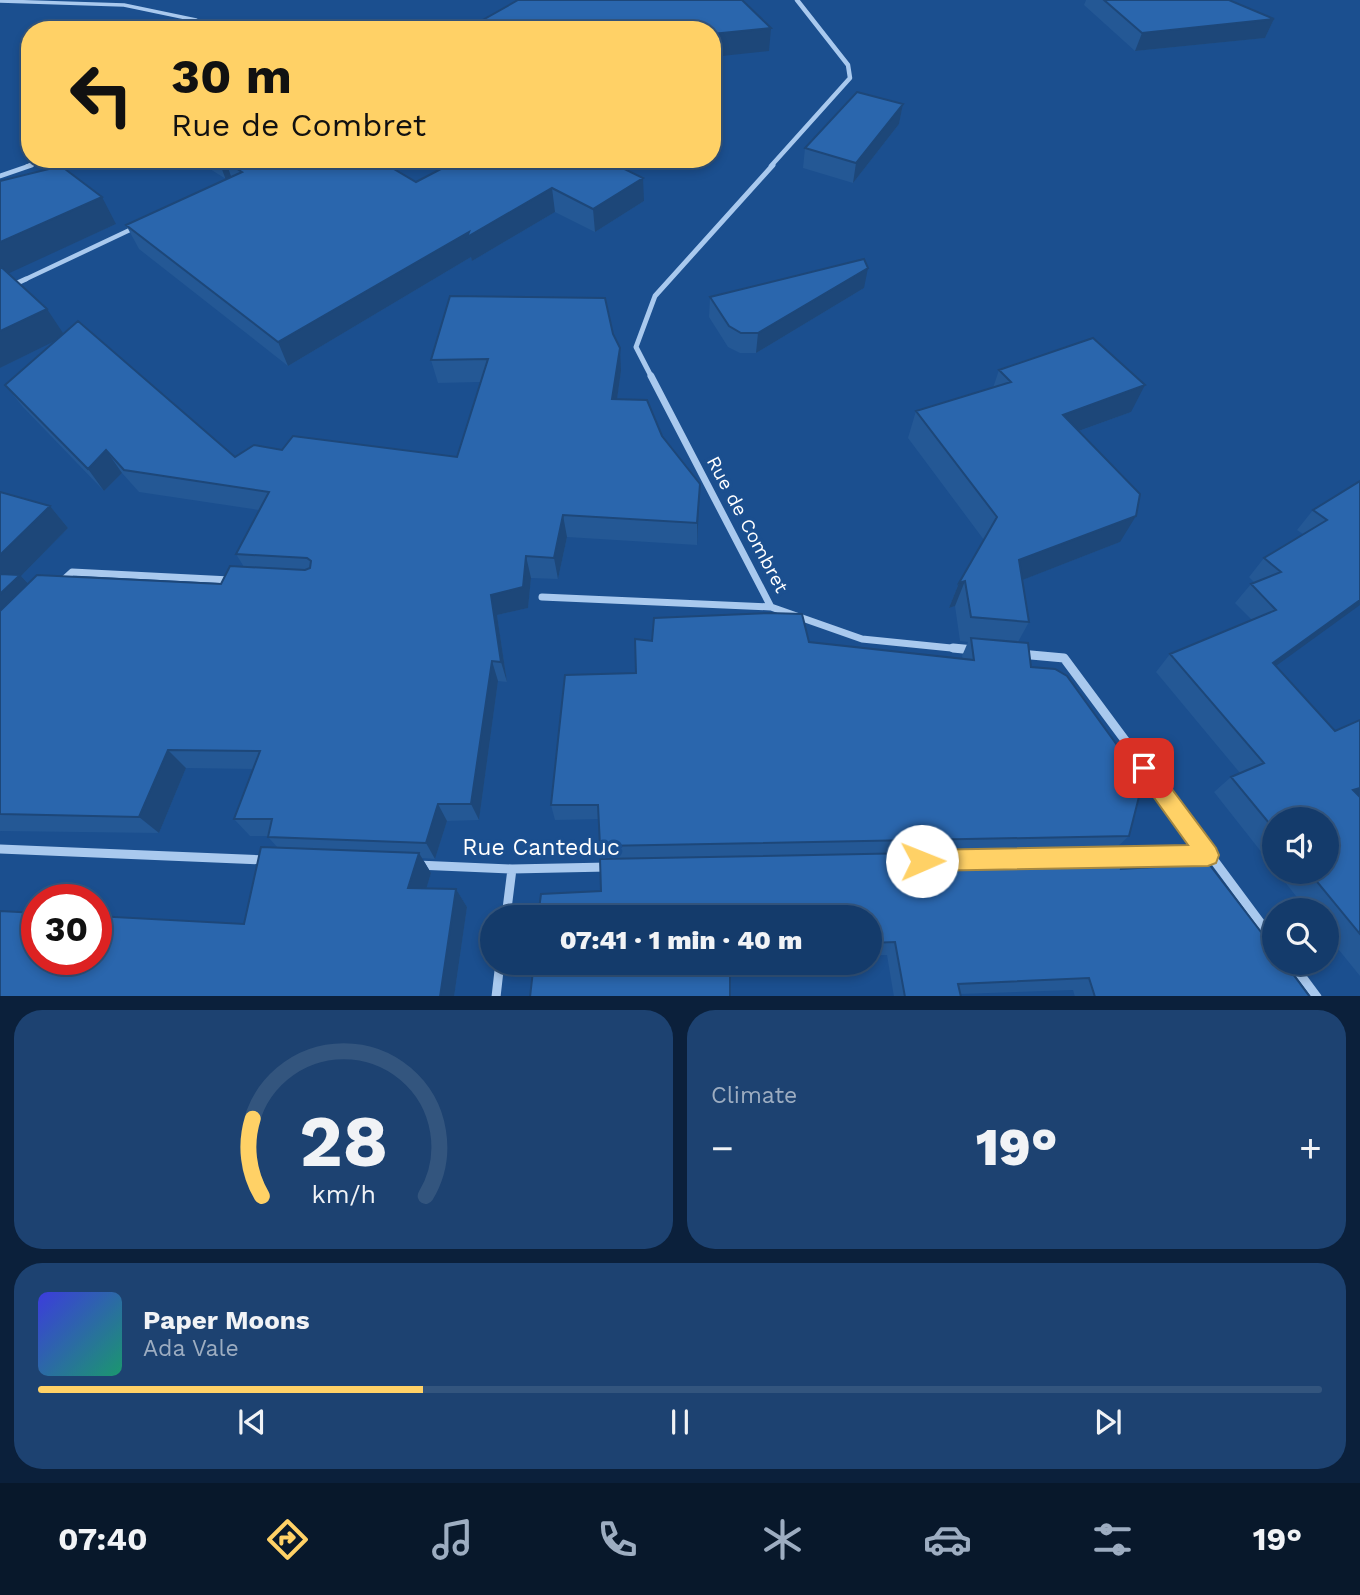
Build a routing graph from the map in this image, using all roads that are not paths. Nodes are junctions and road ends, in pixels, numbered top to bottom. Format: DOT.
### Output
graph roads {
  1 [pos="797,0"];
  2 [pos="0,1"];
  3 [pos="196,20"];
  4 [pos="22,168"];
  5 [pos="0,176"];
  6 [pos="146,223"];
  7 [pos="26,279"];
  8 [pos="0,290"];
  9 [pos="235,581"];
  10 [pos="54,590"];
  11 [pos="542,597"];
  12 [pos="771,607"];
  13 [pos="983,650"];
  14 [pos="1010,653"];
  15 [pos="0,849"];
  16 [pos="1208,855"];
  17 [pos="1099,857"];
  18 [pos="276,860"];
  19 [pos="401,865"];
  20 [pos="621,867"];
  21 [pos="512,869"];
  22 [pos="508,905"];
  23 [pos="1262,925"];
  24 [pos="498,975"];
  25 [pos="1301,975"];
  26 [pos="496,996"];
  27 [pos="1317,996"];
  1 -- 12 [label="street, Rue de Combret"];
  2 -- 3 [label="lane"];
  4 -- 5 [label="lane"];
  6 -- 7 [label="lane"];
  7 -- 8 [label="street"];
  9 -- 10 [label="street"];
  11 -- 12 [label="street"];
  12 -- 13 [label="street, Rue de Combret"];
  14 -- 16 [label="street"];
  15 -- 18 [label="street"];
  16 -- 17 [label="street"];
  16 -- 23 [label="street"];
  19 -- 21 [label="street, Rue Canteduc"];
  20 -- 21 [label="street, Rue Canteduc"];
  21 -- 22 [label="street"];
  24 -- 26 [label="street"];
  25 -- 27 [label="street"];
}
